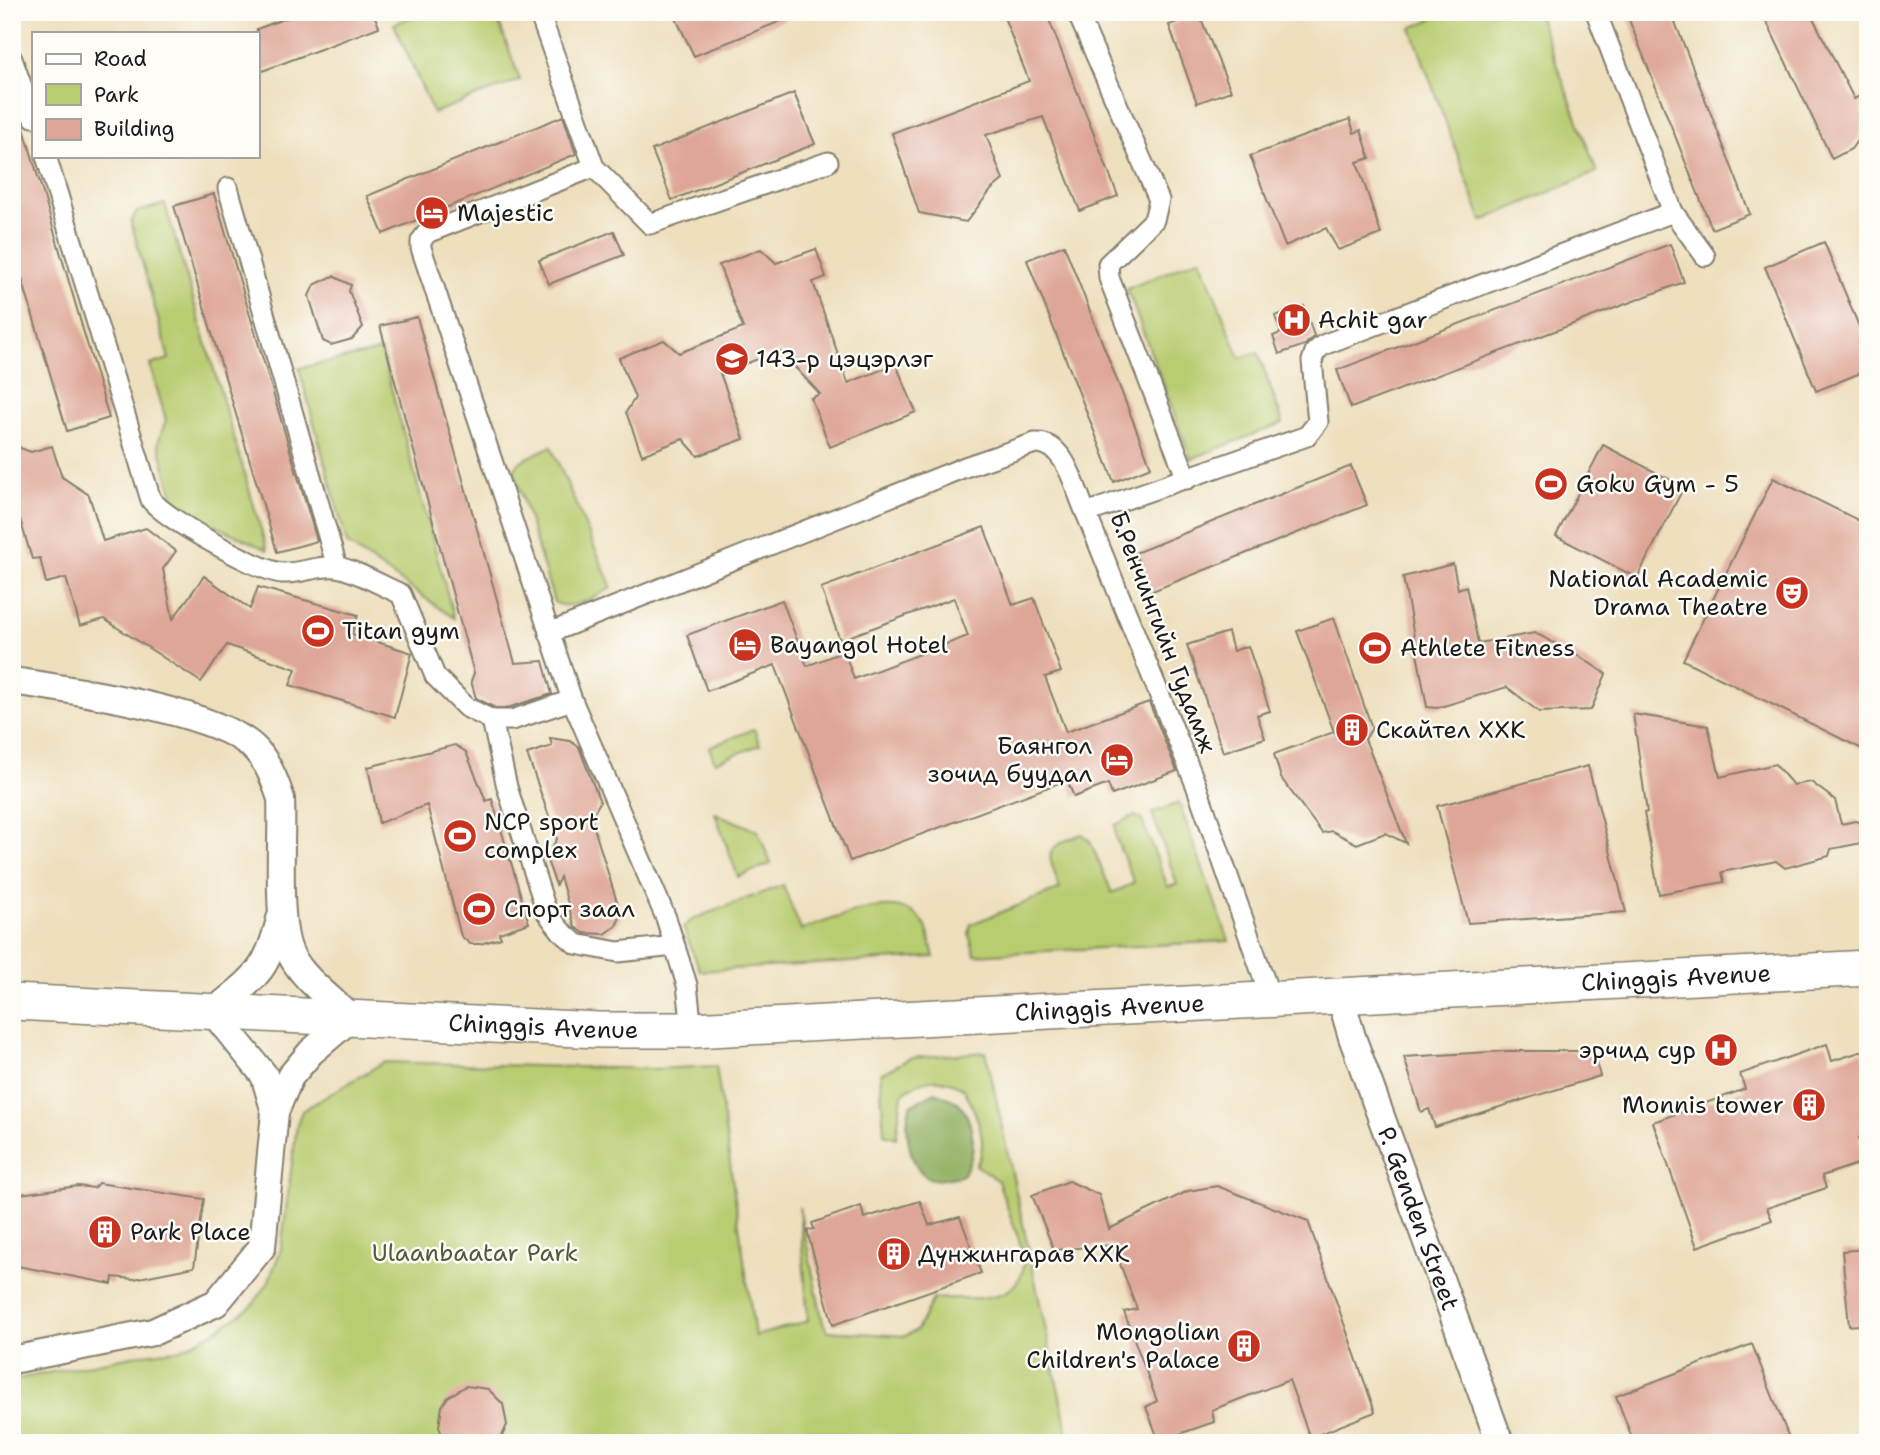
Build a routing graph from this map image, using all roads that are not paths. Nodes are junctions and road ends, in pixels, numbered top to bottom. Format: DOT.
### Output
graph roads {
  1 [pos="539,12"];
  2 [pos="1596,12"];
  3 [pos="1083,14"];
  4 [pos="12,59"];
  5 [pos="32,114"];
  6 [pos="47,158"];
  7 [pos="828,162"];
  8 [pos="594,167"];
  9 [pos="228,188"];
  10 [pos="1673,212"];
  11 [pos="1705,256"];
  12 [pos="1186,479"];
  13 [pos="1086,513"];
  14 [pos="337,567"];
  15 [pos="549,633"];
  16 [pos="12,681"];
  17 [pos="572,700"];
  18 [pos="492,720"];
  19 [pos="282,910"];
  20 [pos="675,946"];
  21 [pos="1868,968"];
  22 [pos="1340,996"];
  23 [pos="1271,999"];
  24 [pos="12,1002"];
  25 [pos="213,1012"];
  26 [pos="351,1018"];
  27 [pos="692,1030"];
  28 [pos="275,1112"];
  29 [pos="12,1360"];
  30 [pos="1500,1443"];
  1 -- 8 [label="street"];
  2 -- 10 [label="street"];
  3 -- 12 [label="street"];
  4 -- 5 [label="street"];
  6 -- 14 [label="street"];
  7 -- 8 [label="street"];
  8 -- 15 [label="street"];
  9 -- 14 [label="street"];
  10 -- 11 [label="street"];
  10 -- 12 [label="street, Б.Ренчингийн Гудамж"];
  12 -- 13 [label="street, Б.Ренчингийн Гудамж"];
  13 -- 15 [label="street"];
  13 -- 23 [label="street, Б.Ренчингийн Гудамж"];
  14 -- 18 [label="street"];
  15 -- 17 [label="street"];
  16 -- 19 [label="street"];
  17 -- 18 [label="street"];
  17 -- 20 [label="street"];
  18 -- 20 [label="street"];
  19 -- 25 [label="street"];
  19 -- 26 [label="street"];
  20 -- 27 [label="street"];
  21 -- 22 [label="highway, Chinggis Avenue"];
  22 -- 23 [label="highway, Chinggis Avenue"];
  22 -- 30 [label="street, P. Genden Street"];
  23 -- 27 [label="highway, Chinggis Avenue"];
  24 -- 25 [label="highway"];
  25 -- 26 [label="highway, Chinggis Avenue"];
  25 -- 28 [label="street"];
  26 -- 27 [label="highway, Chinggis Avenue"];
  26 -- 28 [label="street"];
  28 -- 29 [label="street"];
}
